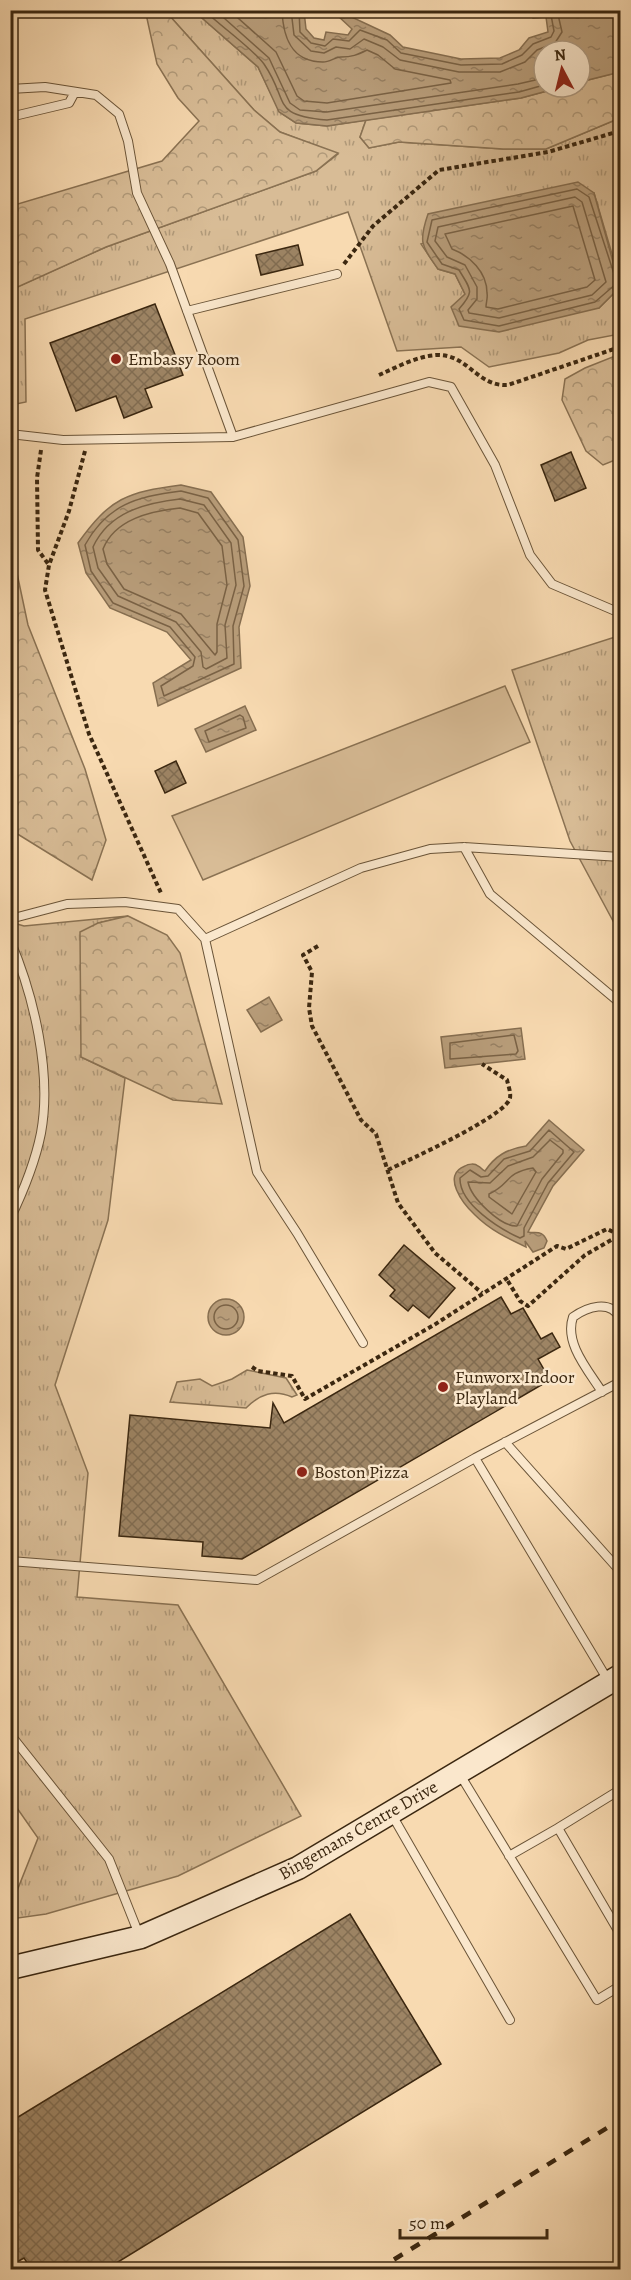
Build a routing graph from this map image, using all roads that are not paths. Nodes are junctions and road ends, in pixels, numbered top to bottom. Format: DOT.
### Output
graph roads {
  1 [pos="10,89"];
  2 [pos="75,92"];
  3 [pos="10,117"];
  4 [pos="337,274"];
  5 [pos="187,311"];
  6 [pos="10,434"];
  7 [pos="233,437"];
  8 [pos="621,613"];
  9 [pos="464,847"];
  10 [pos="621,857"];
  11 [pos="10,919"];
  12 [pos="205,939"];
  13 [pos="10,940"];
  14 [pos="621,1003"];
  15 [pos="10,1220"];
  16 [pos="621,1318"];
  17 [pos="363,1343"];
  18 [pos="621,1382"];
  19 [pos="602,1392"];
  20 [pos="505,1442"];
  21 [pos="475,1458"];
  22 [pos="10,1561"];
  23 [pos="621,1571"];
  24 [pos="615,1679"];
  25 [pos="10,1734"];
  26 [pos="459,1772"];
  27 [pos="618,1791"];
  28 [pos="391,1813"];
  29 [pos="558,1828"];
  30 [pos="509,1856"];
  31 [pos="621,1934"];
  32 [pos="141,1937"];
  33 [pos="10,1968"];
  34 [pos="621,1986"];
  35 [pos="510,2020"];
  1 -- 2 [label="lane"];
  2 -- 3 [label="lane"];
  2 -- 5 [label="lane"];
  4 -- 5 [label="lane"];
  5 -- 7 [label="lane"];
  6 -- 7 [label="lane"];
  7 -- 8 [label="lane"];
  9 -- 10 [label="lane"];
  9 -- 12 [label="lane"];
  9 -- 14 [label="lane"];
  11 -- 12 [label="lane"];
  12 -- 17 [label="lane"];
  13 -- 15 [label="lane"];
  16 -- 19 [label="lane"];
  18 -- 19 [label="lane"];
  19 -- 20 [label="lane"];
  20 -- 21 [label="lane"];
  20 -- 23 [label="lane"];
  21 -- 22 [label="lane"];
  21 -- 24 [label="lane"];
  24 -- 26 [label="main road, Bingemans Centre Drive"];
  25 -- 32 [label="lane"];
  26 -- 28 [label="main road, Bingemans Centre Drive"];
  26 -- 30 [label="lane"];
  27 -- 29 [label="lane"];
  28 -- 32 [label="main road, Bingemans Centre Drive"];
  28 -- 35 [label="lane"];
  29 -- 30 [label="lane"];
  29 -- 31 [label="lane"];
  30 -- 34 [label="lane"];
  32 -- 33 [label="main road, Bingemans Centre Drive"];
}
